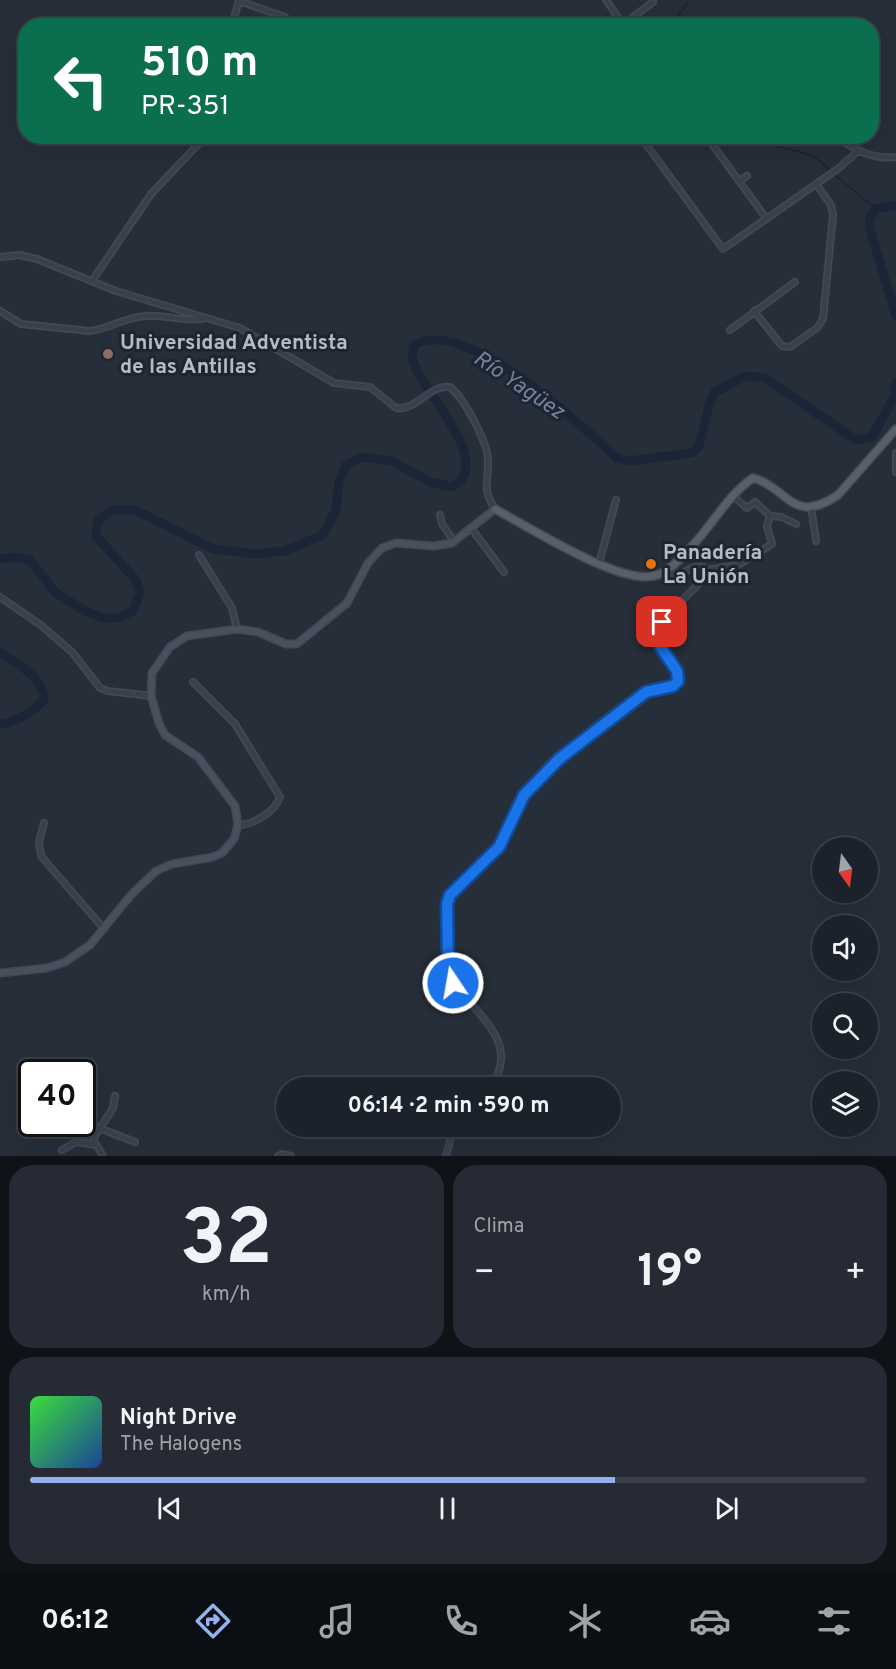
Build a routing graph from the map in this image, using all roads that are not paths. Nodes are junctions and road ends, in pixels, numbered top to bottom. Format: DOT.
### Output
graph roads {
  1 [pos="606,0"];
  2 [pos="239,1"];
  3 [pos="652,2"];
  4 [pos="285,17"];
  5 [pos="234,18"];
  6 [pos="618,18"];
  7 [pos="631,18"];
  8 [pos="198,144"];
  9 [pos="646,144"];
  10 [pos="712,144"];
  11 [pos="847,144"];
  12 [pos="858,151"];
  13 [pos="896,156"];
  14 [pos="747,176"];
  15 [pos="739,182"];
  16 [pos="816,184"];
  17 [pos="766,218"];
  18 [pos="0,256"];
  19 [pos="92,281"];
  20 [pos="795,282"];
  21 [pos="0,311"];
  22 [pos="754,311"];
  23 [pos="208,317"];
  24 [pos="730,330"];
  25 [pos="896,429"];
  26 [pos="896,453"];
  27 [pos="896,472"];
  28 [pos="734,497"];
  29 [pos="616,500"];
  30 [pos="812,506"];
  31 [pos="495,508"];
  32 [pos="440,515"];
  33 [pos="770,516"];
  34 [pos="796,524"];
  35 [pos="471,528"];
  36 [pos="454,541"];
  37 [pos="816,541"];
  38 [pos="199,555"];
  39 [pos="599,564"];
  40 [pos="667,570"];
  41 [pos="706,570"];
  42 [pos="504,572"];
  43 [pos="0,597"];
  44 [pos="237,629"];
  45 [pos="193,682"];
  46 [pos="151,696"];
  47 [pos="44,823"];
  48 [pos="238,825"];
  49 [pos="104,930"];
  50 [pos="0,973"];
  51 [pos="495,1077"];
  52 [pos="115,1096"];
  53 [pos="96,1126"];
  54 [pos="99,1127"];
  55 [pos="451,1137"];
  56 [pos="135,1142"];
  57 [pos="96,1145"];
  58 [pos="62,1150"];
  59 [pos="103,1156"];
  60 [pos="278,1156"];
  61 [pos="291,1156"];
  62 [pos="446,1156"];
  1 -- 6 [label="street"];
  2 -- 4 [label="street"];
  2 -- 5 [label="street"];
  3 -- 7 [label="street"];
  8 -- 19 [label="street"];
  9 -- 17 [label="street"];
  10 -- 15 [label="street"];
  11 -- 12 [label="street"];
  12 -- 13 [label="street"];
  12 -- 16 [label="street"];
  14 -- 15 [label="street"];
  15 -- 17 [label="street"];
  16 -- 17 [label="street"];
  16 -- 22 [label="street"];
  18 -- 19 [label="street"];
  19 -- 23 [label="street"];
  20 -- 22 [label="street"];
  21 -- 23 [label="street"];
  22 -- 24 [label="street"];
  23 -- 31 [label="street"];
  25 -- 30 [label="main road"];
  26 -- 27 [label="street"];
  28 -- 30 [label="main road"];
  28 -- 33 [label="street"];
  28 -- 40 [label="main road"];
  29 -- 39 [label="street"];
  30 -- 37 [label="street"];
  31 -- 35 [label="main road"];
  31 -- 39 [label="main road"];
  32 -- 36 [label="street"];
  33 -- 34 [label="street"];
  33 -- 41 [label="street"];
  35 -- 36 [label="main road"];
  35 -- 42 [label="street"];
  36 -- 44 [label="main road"];
  38 -- 44 [label="street"];
  39 -- 40 [label="main road"];
  40 -- 41 [label="street"];
  41 -- 51 [label="street"];
  43 -- 46 [label="street"];
  44 -- 46 [label="main road"];
  45 -- 48 [label="street"];
  46 -- 48 [label="main road"];
  47 -- 49 [label="street"];
  48 -- 49 [label="main road"];
  49 -- 50 [label="main road"];
  52 -- 54 [label="street"];
  53 -- 54 [label="street"];
  54 -- 56 [label="street"];
  54 -- 57 [label="street"];
  55 -- 62 [label="street"];
  57 -- 58 [label="street"];
  57 -- 59 [label="street"];
  60 -- 61 [label="street"];
}
